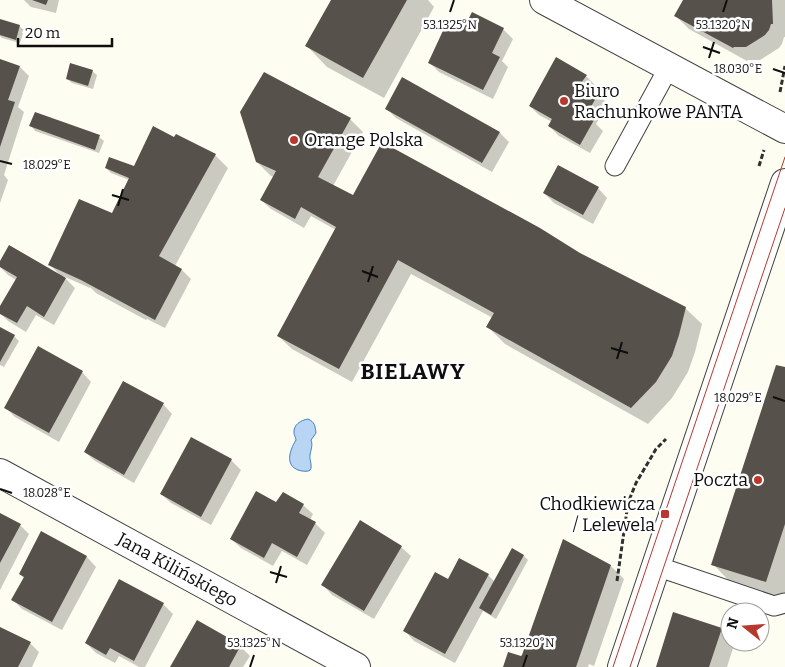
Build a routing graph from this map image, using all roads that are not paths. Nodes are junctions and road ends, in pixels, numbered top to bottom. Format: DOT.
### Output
graph roads {
  1 [pos="544,0"];
  2 [pos="669,66"];
  3 [pos="785,129"];
  4 [pos="615,166"];
  5 [pos="785,183"];
  6 [pos="0,473"];
  7 [pos="656,566"];
  8 [pos="785,603"];
  9 [pos="356,667"];
  10 [pos="622,667"];
  1 -- 2 [label="street"];
  2 -- 3 [label="street"];
  2 -- 4 [label="lane"];
  5 -- 7 [label="street"];
  6 -- 9 [label="street, Jana Kilińskiego"];
  7 -- 8 [label="lane"];
  7 -- 10 [label="street"];
}
